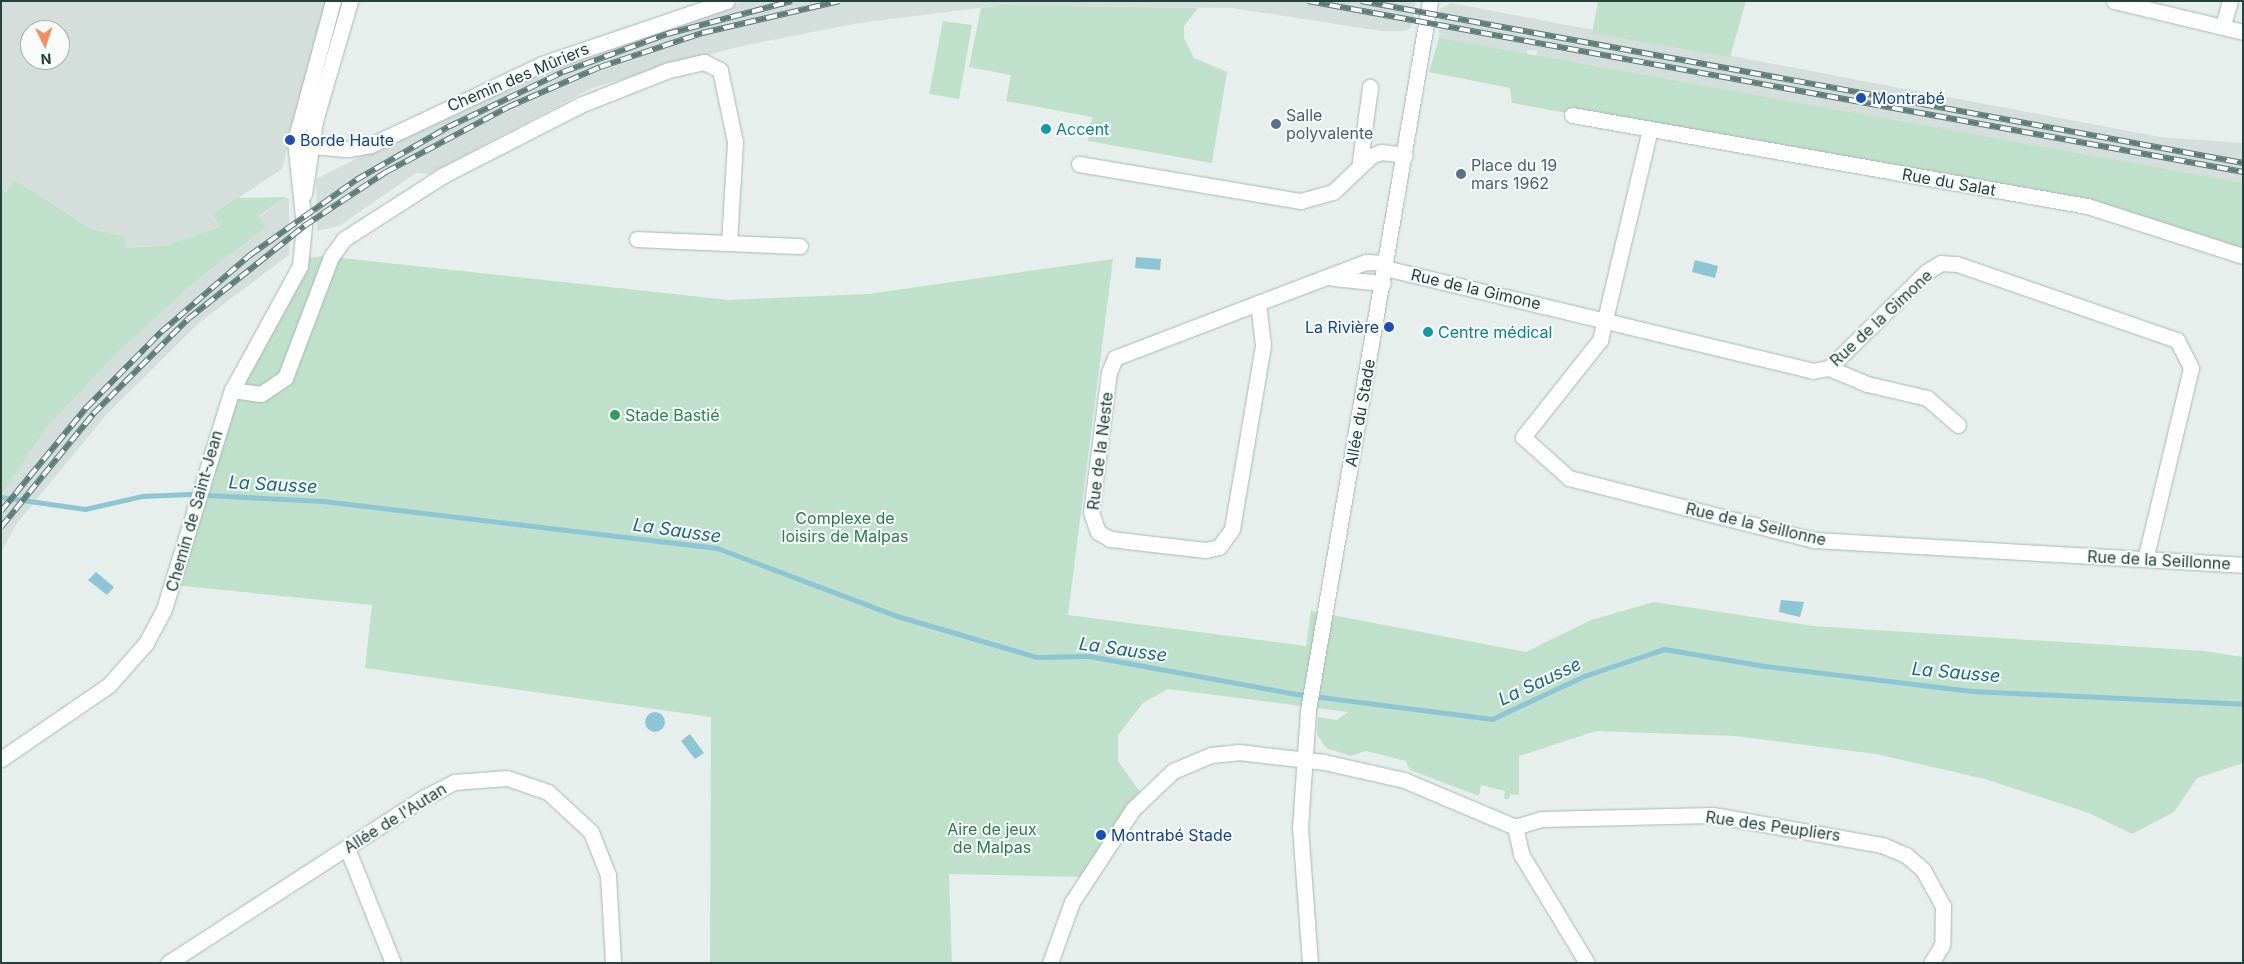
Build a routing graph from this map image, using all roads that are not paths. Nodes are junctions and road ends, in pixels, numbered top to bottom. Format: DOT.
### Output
graph roads {
  1 [pos="333,1"];
  2 [pos="350,1"];
  3 [pos="727,1"];
  4 [pos="1430,1"];
  5 [pos="2114,1"];
  6 [pos="2230,1"];
  7 [pos="2223,25"];
  8 [pos="2243,32"];
  9 [pos="1370,87"];
  10 [pos="1572,115"];
  11 [pos="1650,129"];
  12 [pos="311,146"];
  13 [pos="1405,155"];
  14 [pos="1360,161"];
  15 [pos="1078,164"];
  16 [pos="303,208"];
  17 [pos="637,239"];
  18 [pos="730,244"];
  19 [pos="800,246"];
  20 [pos="2243,256"];
  21 [pos="1384,271"];
  22 [pos="1258,303"];
  23 [pos="1604,320"];
  24 [pos="1829,368"];
  25 [pos="232,390"];
  26 [pos="1958,425"];
  27 [pos="2144,559"];
  28 [pos="2243,565"];
  29 [pos="1,759"];
  30 [pos="1303,761"];
  31 [pos="1515,827"];
  32 [pos="347,848"];
  33 [pos="168,963"];
  34 [pos="393,963"];
  35 [pos="613,963"];
  36 [pos="1050,963"];
  37 [pos="1310,963"];
  38 [pos="1588,963"];
  39 [pos="1931,963"];
  1 -- 16 [label="street, Chemin de Saint-Jean"];
  2 -- 12 [label="street, Chemin de Saint-Jean"];
  3 -- 12 [label="street, Chemin des Mûriers"];
  4 -- 13 [label="street, Allée du Stade"];
  5 -- 7 [label="street"];
  6 -- 7 [label="street"];
  7 -- 8 [label="street"];
  9 -- 14 [label="street"];
  10 -- 11 [label="street, Rue du Salat"];
  11 -- 20 [label="street, Rue du Salat"];
  11 -- 23 [label="street"];
  12 -- 16 [label="street, Chemin de Saint-Jean"];
  13 -- 14 [label="street"];
  13 -- 21 [label="street, Allée du Stade"];
  14 -- 15 [label="street"];
  16 -- 25 [label="street, Chemin de Saint-Jean"];
  17 -- 18 [label="street"];
  18 -- 19 [label="street"];
  18 -- 25 [label="street"];
  21 -- 22 [label="street, Rue de la Neste"];
  21 -- 23 [label="street, Rue de la Gimone"];
  21 -- 30 [label="street, Allée du Stade"];
  22 -- 22 [label="street, Rue de la Neste"];
  23 -- 24 [label="street, Rue de la Gimone"];
  23 -- 27 [label="street, Rue de la Seillonne"];
  24 -- 26 [label="street"];
  24 -- 27 [label="street, Rue de la Gimone"];
  25 -- 29 [label="street, Chemin de Saint-Jean"];
  27 -- 28 [label="street, Rue de la Seillonne"];
  30 -- 31 [label="street"];
  30 -- 36 [label="street"];
  30 -- 37 [label="street"];
  31 -- 38 [label="street"];
  31 -- 39 [label="street, Rue des Peupliers"];
  32 -- 33 [label="street, Allée de l'Autan"];
  32 -- 34 [label="street"];
  32 -- 35 [label="street, Allée de l'Autan"];
}
